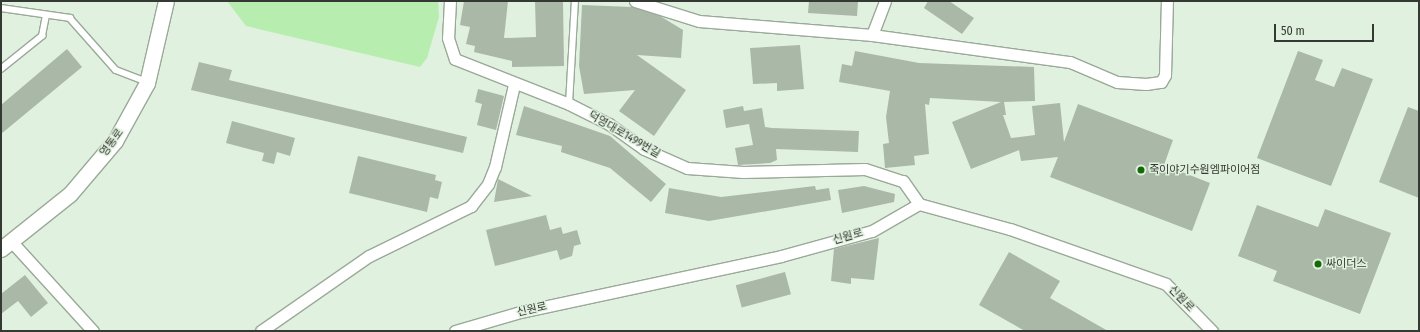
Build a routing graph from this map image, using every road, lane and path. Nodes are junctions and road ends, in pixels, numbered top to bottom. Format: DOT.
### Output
graph roads {
  1 [pos="166,1"];
  2 [pos="450,1"];
  3 [pos="575,1"];
  4 [pos="635,1"];
  5 [pos="885,1"];
  6 [pos="1167,1"];
  7 [pos="1,8"];
  8 [pos="46,15"];
  9 [pos="872,35"];
  10 [pos="1,69"];
  11 [pos="147,82"];
  12 [pos="514,85"];
  13 [pos="569,104"];
  14 [pos="919,204"];
  15 [pos="6,245"];
  16 [pos="93,331"];
  17 [pos="261,331"];
  18 [pos="455,331"];
  19 [pos="1212,331"];
  1 -- 11 [label="street, 영통로"];
  2 -- 12 [label="street, 덕영대로1499번길"];
  3 -- 13 [label="lane"];
  4 -- 9 [label="street"];
  5 -- 9 [label="street"];
  6 -- 9 [label="street"];
  7 -- 8 [label="lane"];
  8 -- 10 [label="lane"];
  8 -- 11 [label="lane"];
  11 -- 15 [label="street, 영통로"];
  12 -- 13 [label="street, 덕영대로1499번길"];
  12 -- 17 [label="street"];
  13 -- 14 [label="street, 덕영대로1499번길"];
  14 -- 18 [label="street, 신원로"];
  14 -- 19 [label="street, 신원로"];
  15 -- 16 [label="street"];
}
